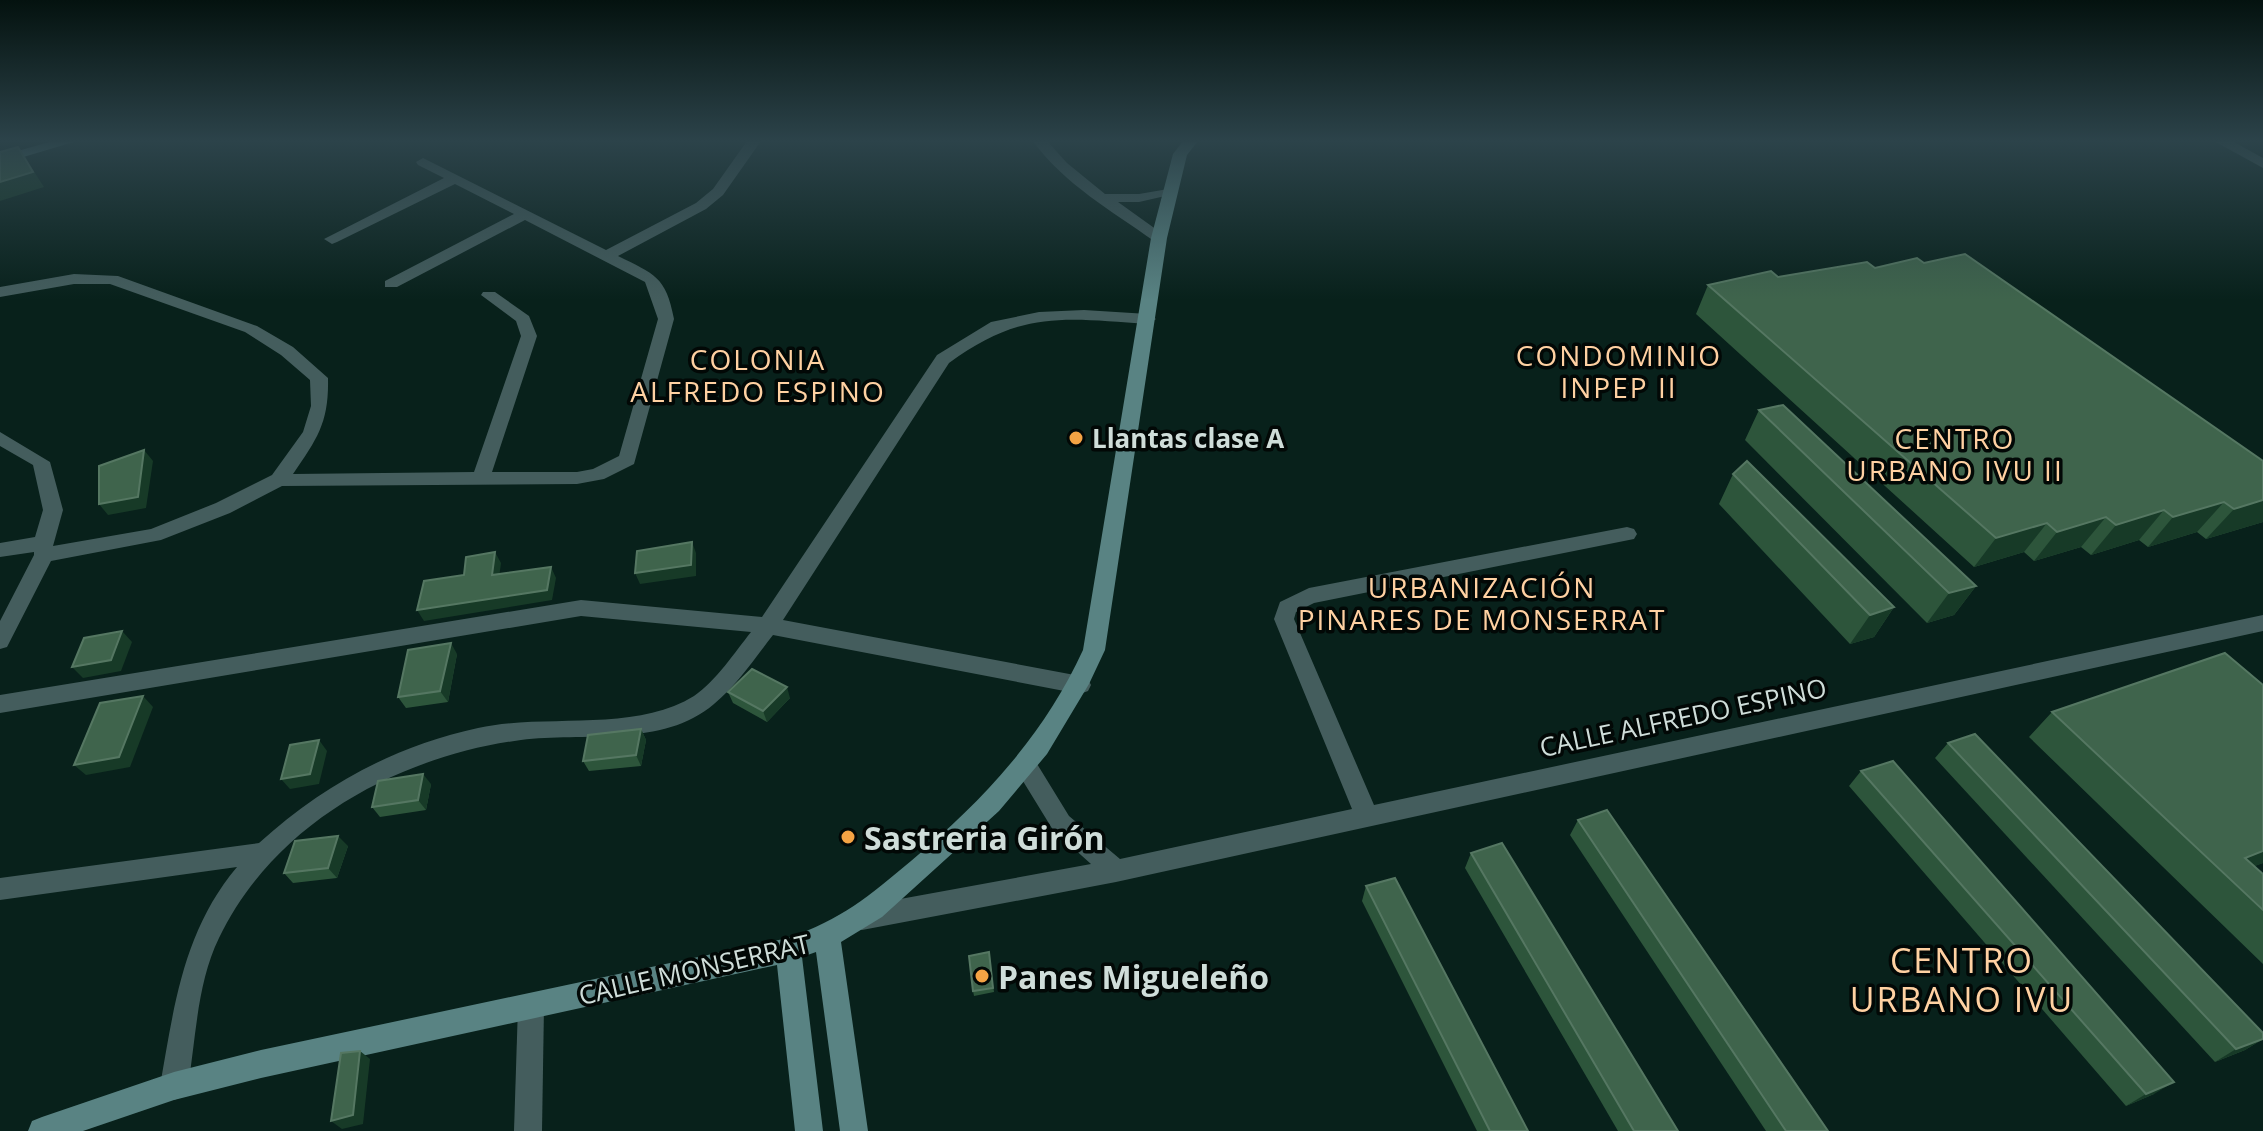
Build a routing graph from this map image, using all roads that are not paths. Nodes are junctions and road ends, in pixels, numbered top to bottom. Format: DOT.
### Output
graph roads {
  1 [pos="423,194"];
  2 [pos="486,194"];
  3 [pos="716,194"];
  4 [pos="1100,194"];
  5 [pos="1157,194"];
  6 [pos="1168,194"];
  7 [pos="1106,198"];
  8 [pos="525,214"];
  9 [pos="1159,238"];
  10 [pos="332,239"];
  11 [pos="606,256"];
  12 [pos="391,284"];
  13 [pos="0,292"];
  14 [pos="489,295"];
  15 [pos="1148,319"];
  16 [pos="0,438"];
  17 [pos="481,478"];
  18 [pos="279,480"];
  19 [pos="1627,534"];
  20 [pos="43,549"];
  21 [pos="0,550"];
  22 [pos="2263,623"];
  23 [pos="770,626"];
  24 [pos="0,641"];
  25 [pos="1080,685"];
  26 [pos="0,704"];
  27 [pos="1026,766"];
  28 [pos="1367,816"];
  29 [pos="262,853"];
  30 [pos="1116,871"];
  31 [pos="0,889"];
  32 [pos="861,918"];
  33 [pos="827,937"];
  34 [pos="788,950"];
  35 [pos="531,1006"];
  36 [pos="174,1086"];
  37 [pos="42,1131"];
  38 [pos="528,1131"];
  39 [pos="809,1131"];
  40 [pos="854,1131"];
  1 -- 10 [label="street"];
  2 -- 8 [label="street"];
  3 -- 11 [label="street"];
  4 -- 7 [label="street"];
  5 -- 7 [label="street"];
  6 -- 9 [label="street, CALLE MONSERRAT"];
  7 -- 9 [label="street"];
  8 -- 11 [label="street"];
  8 -- 12 [label="street"];
  9 -- 15 [label="street, CALLE MONSERRAT"];
  11 -- 17 [label="street"];
  13 -- 18 [label="street"];
  14 -- 17 [label="street"];
  15 -- 23 [label="street"];
  15 -- 25 [label="street, CALLE MONSERRAT"];
  16 -- 20 [label="street"];
  17 -- 18 [label="street"];
  18 -- 20 [label="street"];
  19 -- 28 [label="street"];
  20 -- 21 [label="street"];
  20 -- 24 [label="street"];
  22 -- 28 [label="street, CALLE ALFREDO ESPINO"];
  23 -- 25 [label="street"];
  23 -- 26 [label="street"];
  23 -- 29 [label="street"];
  25 -- 27 [label="street, CALLE MONSERRAT"];
  27 -- 30 [label="street"];
  27 -- 32 [label="street, CALLE MONSERRAT"];
  28 -- 30 [label="street, CALLE ALFREDO ESPINO"];
  29 -- 31 [label="street"];
  29 -- 36 [label="street"];
  30 -- 32 [label="street, CALLE ALFREDO ESPINO"];
  32 -- 33 [label="street, CALLE MONSERRAT"];
  33 -- 34 [label="street, CALLE MONSERRAT"];
  33 -- 40 [label="street"];
  34 -- 35 [label="street, CALLE MONSERRAT"];
  34 -- 39 [label="street"];
  35 -- 36 [label="street, CALLE MONSERRAT"];
  35 -- 38 [label="street"];
  36 -- 37 [label="street, CALLE MONSERRAT"];
}
